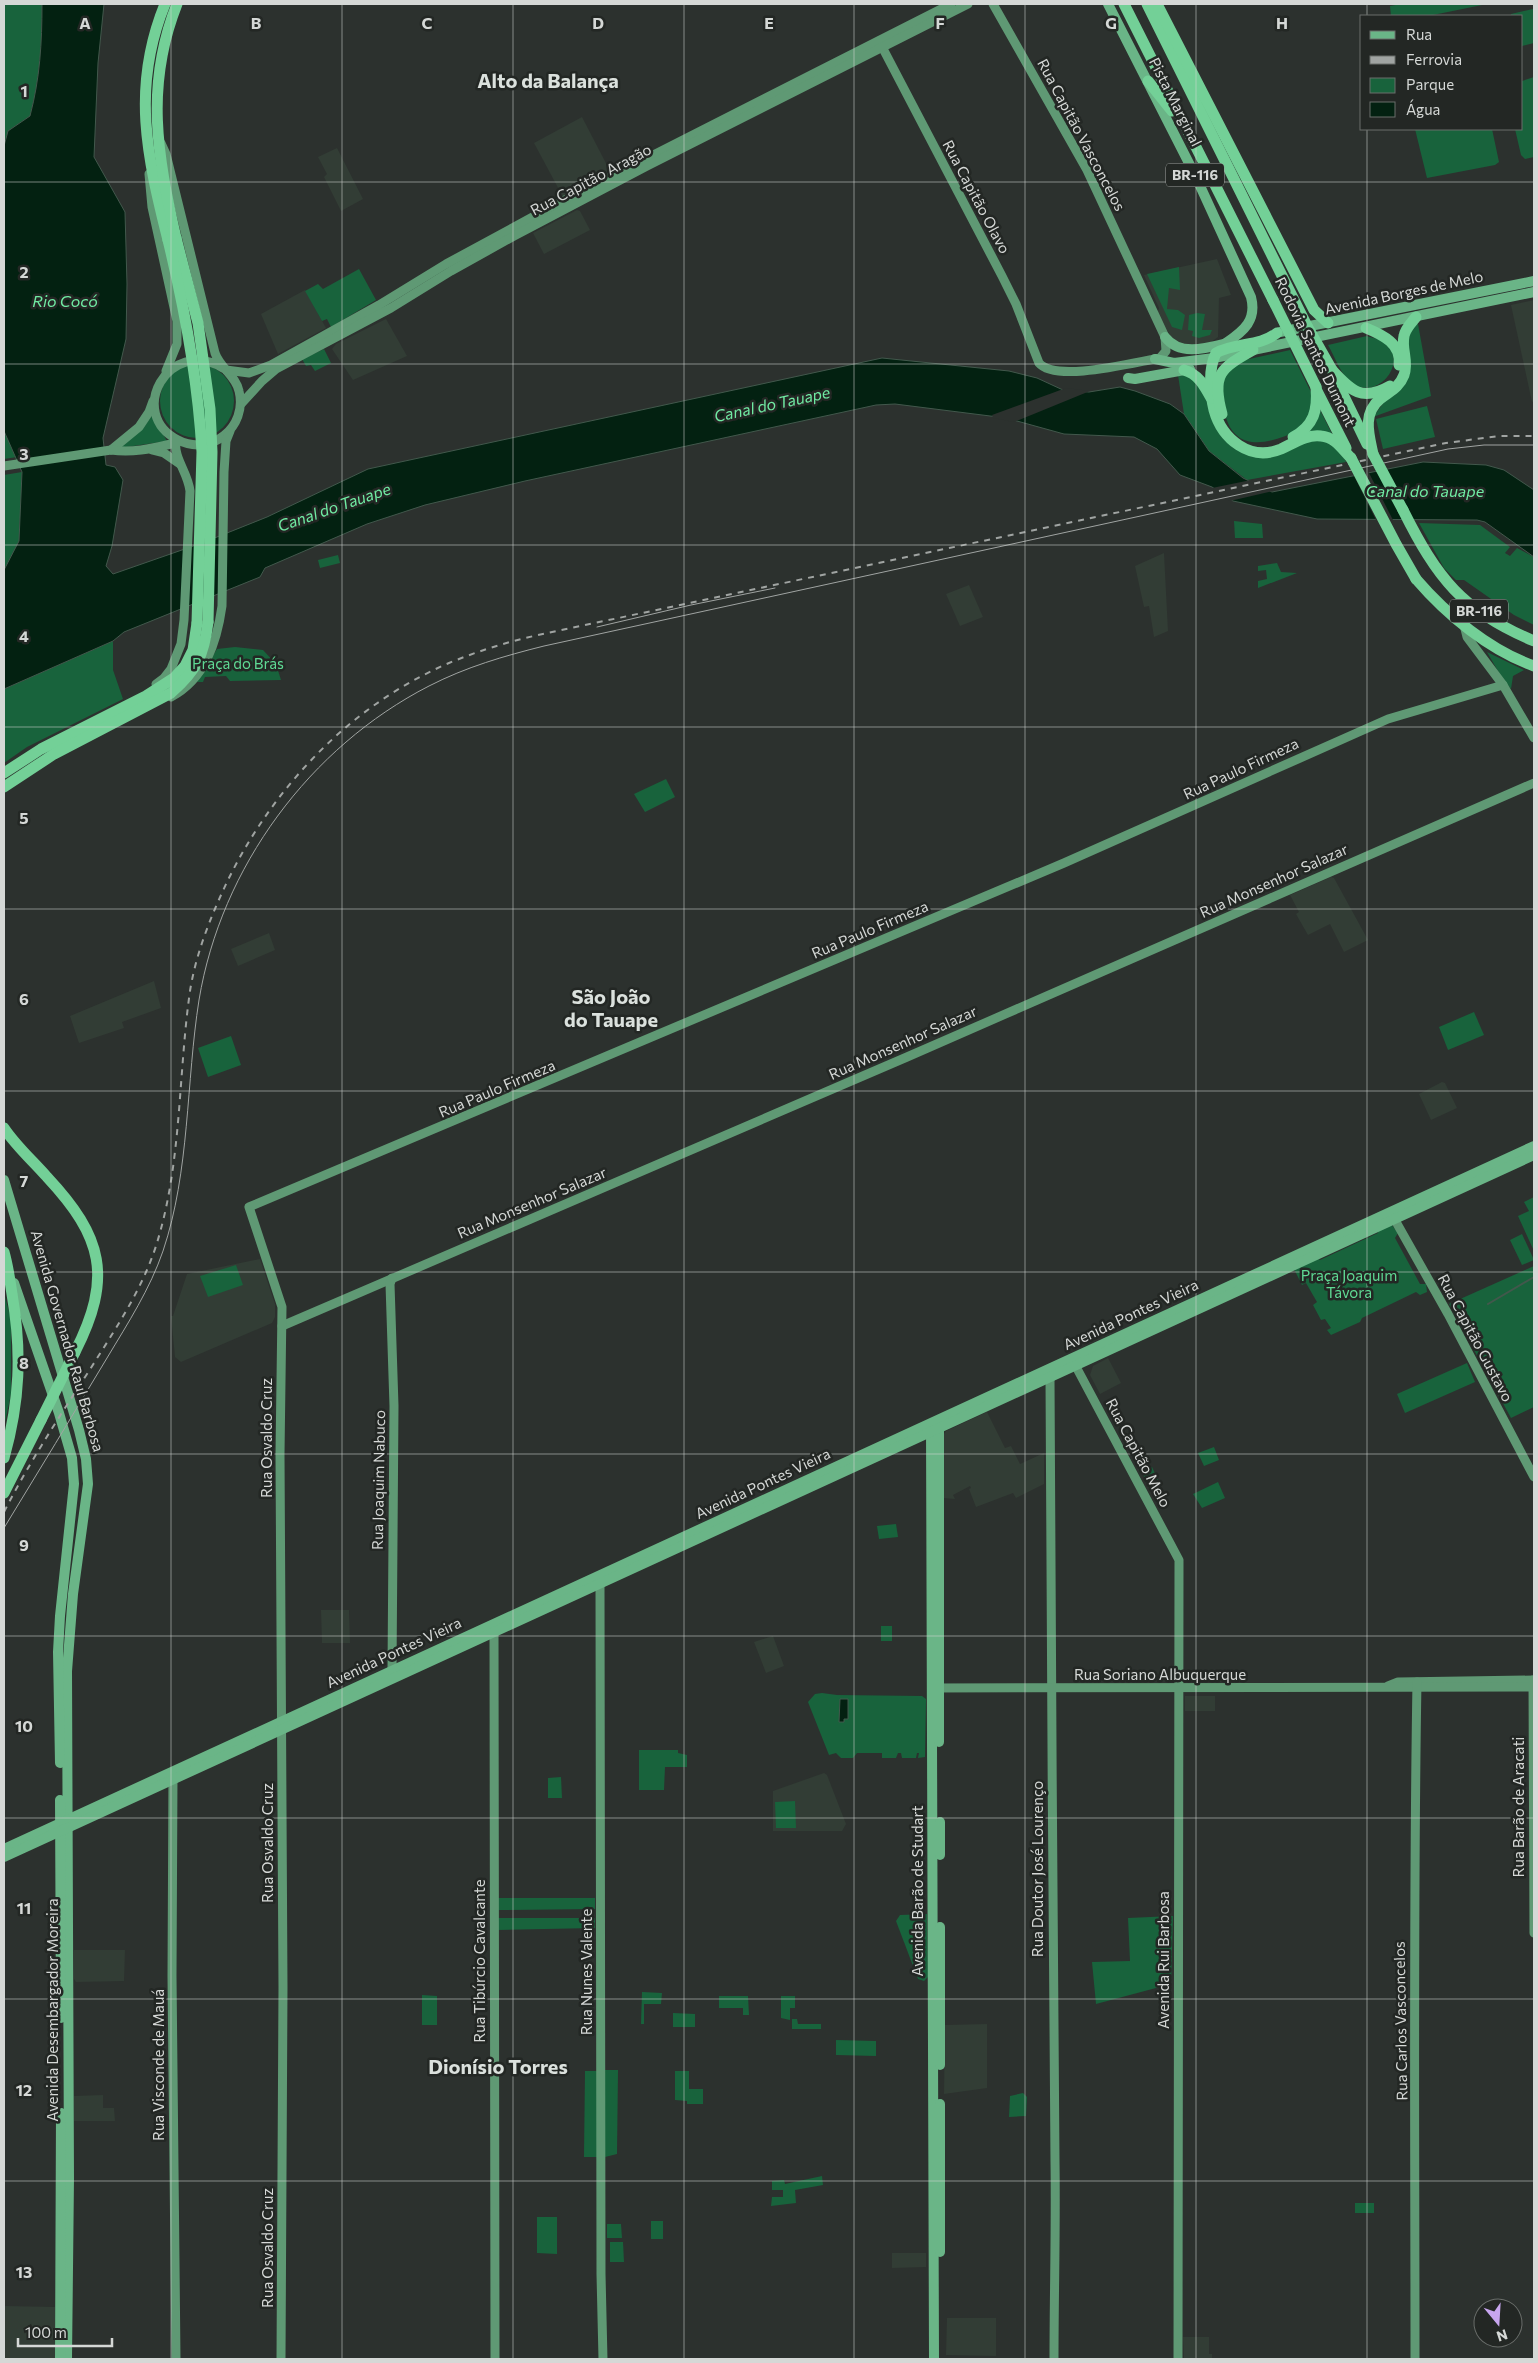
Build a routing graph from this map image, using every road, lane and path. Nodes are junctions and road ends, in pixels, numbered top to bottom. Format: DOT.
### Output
graph roads {
  1 [pos="164,4"];
  2 [pos="177,4"];
  3 [pos="951,4"];
  4 [pos="968,4"];
  5 [pos="993,4"];
  6 [pos="1108,4"];
  7 [pos="1124,4"];
  8 [pos="1147,4"];
  9 [pos="1157,4"];
  10 [pos="881,44"];
  11 [pos="1148,81"];
  12 [pos="1186,129"];
  13 [pos="159,138"];
  14 [pos="150,159"];
  15 [pos="513,232"];
  16 [pos="172,239"];
  17 [pos="1534,281"];
  18 [pos="1534,292"];
  19 [pos="1416,317"];
  20 [pos="1328,323"];
  21 [pos="1366,328"];
  22 [pos="1277,333"];
  23 [pos="1165,337"];
  24 [pos="1226,343"];
  25 [pos="1213,346"];
  26 [pos="1253,350"];
  27 [pos="1154,359"];
  28 [pos="1213,361"];
  29 [pos="1179,367"];
  30 [pos="225,369"];
  31 [pos="1332,370"];
  32 [pos="161,380"];
  33 [pos="1316,387"];
  34 [pos="1383,394"];
  35 [pos="154,399"];
  36 [pos="1211,400"];
  37 [pos="241,404"];
  38 [pos="230,431"];
  39 [pos="1302,436"];
  40 [pos="176,439"];
  41 [pos="149,449"];
  42 [pos="111,450"];
  43 [pos="1373,454"];
  44 [pos="1351,458"];
  45 [pos="6,466"];
  46 [pos="183,467"];
  47 [pos="203,622"];
  48 [pos="1464,625"];
  49 [pos="1534,641"];
  50 [pos="1534,666"];
  51 [pos="1504,685"];
  52 [pos="128,704"];
  53 [pos="138,711"];
  54 [pos="1534,738"];
  55 [pos="4,772"];
  56 [pos="1534,783"];
  57 [pos="4,787"];
  58 [pos="4,1128"];
  59 [pos="1534,1146"];
  60 [pos="1534,1155"];
  61 [pos="4,1180"];
  62 [pos="249,1207"];
  63 [pos="1393,1216"];
  64 [pos="5,1256"];
  65 [pos="392,1278"];
  66 [pos="282,1326"];
  67 [pos="1074,1362"];
  68 [pos="1050,1378"];
  69 [pos="934,1428"];
  70 [pos="4,1458"];
  71 [pos="1534,1477"];
  72 [pos="4,1493"];
  73 [pos="1178,1560"];
  74 [pos="600,1584"];
  75 [pos="494,1628"];
  76 [pos="63,1661"];
  77 [pos="392,1670"];
  78 [pos="386,1682"];
  79 [pos="1534,1684"];
  80 [pos="1417,1686"];
  81 [pos="935,1688"];
  82 [pos="1053,1689"];
  83 [pos="1177,1689"];
  84 [pos="282,1725"];
  85 [pos="173,1775"];
  86 [pos="64,1825"];
  87 [pos="4,1849"];
  88 [pos="4,1857"];
  89 [pos="1534,1933"];
  90 [pos="60,2359"];
  91 [pos="67,2359"];
  92 [pos="176,2359"];
  93 [pos="281,2359"];
  94 [pos="495,2359"];
  95 [pos="603,2359"];
  96 [pos="934,2359"];
  97 [pos="941,2359"];
  98 [pos="1054,2359"];
  99 [pos="1178,2359"];
  100 [pos="1415,2359"];
  1 -- 14 [label="highway"];
  2 -- 13 [label="highway"];
  3 -- 10 [label="street, Rua Capitão Aragão"];
  4 -- 10 [label="street, Rua Capitão Aragão"];
  5 -- 23 [label="street, Rua Capitão Vasconcelos"];
  6 -- 11 [label="main road, Pista Marginal / BR-116"];
  7 -- 12 [label="highway, Rodovia Santos Dumont / BR-116"];
  8 -- 31 [label="highway, Rodovia Santos Dumont / BR-116, bridge"];
  9 -- 20 [label="highway"];
  10 -- 15 [label="street, Rua Capitão Aragão"];
  10 -- 27 [label="street, Rua Capitão Olavo"];
  11 -- 12 [label="highway"];
  11 -- 24 [label="main road, Pista Marginal / BR-116"];
  12 -- 33 [label="highway, Rodovia Santos Dumont / BR-116, bridge"];
  13 -- 16 [label="highway"];
  13 -- 30 [label="street"];
  14 -- 16 [label="highway"];
  14 -- 32 [label="street"];
  15 -- 30 [label="street, Rua Capitão Aragão"];
  15 -- 37 [label="street, Rua Capitão Aragão"];
  16 -- 47 [label="highway, bridge"];
  17 -- 20 [label="main road, Avenida Borges de Melo"];
  18 -- 19 [label="main road, Avenida Borges de Melo"];
  19 -- 21 [label="main road, Avenida Borges de Melo"];
  19 -- 34 [label="highway"];
  20 -- 22 [label="main road, Avenida Borges de Melo"];
  21 -- 26 [label="main road, Avenida Borges de Melo"];
  21 -- 34 [label="highway"];
  22 -- 24 [label="main road, Avenida Borges de Melo"];
  22 -- 28 [label="highway"];
  23 -- 25 [label="main road, Avenida Borges de Melo"];
  23 -- 27 [label="street"];
  24 -- 25 [label="main road, Avenida Borges de Melo"];
  25 -- 29 [label="main road"];
  26 -- 28 [label="main road, Avenida Borges de Melo"];
  26 -- 39 [label="highway"];
  27 -- 29 [label="main road"];
  28 -- 29 [label="main road, Avenida Borges de Melo"];
  28 -- 36 [label="highway"];
  29 -- 36 [label="highway"];
  30 -- 32 [label="street"];
  30 -- 37 [label="street"];
  31 -- 34 [label="highway"];
  31 -- 43 [label="highway, Rodovia Santos Dumont / BR-116"];
  32 -- 35 [label="street"];
  33 -- 39 [label="highway"];
  33 -- 44 [label="highway, Rodovia Santos Dumont / BR-116"];
  34 -- 43 [label="highway"];
  35 -- 40 [label="street"];
  35 -- 42 [label="street"];
  36 -- 39 [label="highway"];
  37 -- 38 [label="street"];
  38 -- 40 [label="street"];
  38 -- 53 [label="street"];
  39 -- 44 [label="highway"];
  40 -- 41 [label="street"];
  40 -- 46 [label="street"];
  41 -- 42 [label="street"];
  41 -- 46 [label="street"];
  42 -- 45 [label="street"];
  43 -- 49 [label="highway, Rodovia Santos Dumont / BR-116, bridge"];
  44 -- 48 [label="highway, Rodovia Santos Dumont / BR-116, bridge"];
  46 -- 52 [label="street"];
  47 -- 52 [label="highway"];
  47 -- 53 [label="highway"];
  48 -- 50 [label="highway, Rodovia Santos Dumont / BR-116"];
  48 -- 51 [label="street"];
  51 -- 54 [label="street"];
  51 -- 62 [label="street, Rua Paulo Firmeza"];
  52 -- 55 [label="highway"];
  53 -- 57 [label="highway"];
  56 -- 65 [label="street, Rua Monsenhor Salazar"];
  58 -- 72 [label="highway, bridge"];
  59 -- 63 [label="main road, Avenida Pontes Vieira"];
  60 -- 63 [label="main road, Avenida Pontes Vieira"];
  61 -- 76 [label="main road, Avenida Governador Raul Barbosa"];
  62 -- 66 [label="street, Rua Osvaldo Cruz"];
  63 -- 67 [label="main road, Avenida Pontes Vieira"];
  63 -- 71 [label="street, Rua Capitão Gustavo"];
  64 -- 70 [label="highway"];
  64 -- 76 [label="main road, Avenida Governador Raul Barbosa"];
  65 -- 66 [label="street, Rua Monsenhor Salazar"];
  65 -- 77 [label="street, Rua Joaquim Nabuco"];
  66 -- 84 [label="street, Rua Osvaldo Cruz"];
  67 -- 68 [label="main road, Avenida Pontes Vieira"];
  67 -- 69 [label="main road, Avenida Pontes Vieira"];
  67 -- 73 [label="street, Rua Capitão Melo"];
  68 -- 69 [label="main road, Avenida Pontes Vieira"];
  68 -- 82 [label="street, Rua Doutor José Lourenço"];
  69 -- 74 [label="main road, Avenida Pontes Vieira"];
  69 -- 75 [label="main road, Avenida Pontes Vieira"];
  69 -- 81 [label="main road, Avenida Barão de Studart"];
  73 -- 83 [label="street, Avenida Rui Barbosa"];
  74 -- 75 [label="main road, Avenida Pontes Vieira"];
  74 -- 95 [label="street, Rua Nunes Valente"];
  75 -- 77 [label="main road, Avenida Pontes Vieira"];
  75 -- 78 [label="main road, Avenida Pontes Vieira"];
  75 -- 94 [label="street, Rua Tibúrcio Cavalcante"];
  76 -- 86 [label="main road, Avenida Desembargador Moreira"];
  77 -- 78 [label="street, Rua Joaquim Nabuco"];
  77 -- 84 [label="main road, Avenida Pontes Vieira"];
  78 -- 84 [label="main road, Avenida Pontes Vieira"];
  79 -- 80 [label="street, Rua Soriano Albuquerque"];
  79 -- 89 [label="street, Rua Barão de Aracati"];
  80 -- 83 [label="street, Rua Soriano Albuquerque"];
  80 -- 100 [label="street, Rua Carlos Vasconcelos"];
  81 -- 82 [label="street, Rua Soriano Albuquerque"];
  81 -- 96 [label="main road, Avenida Barão de Studart"];
  81 -- 97 [label="main road, Avenida Barão de Studart"];
  82 -- 83 [label="street, Rua Soriano Albuquerque"];
  82 -- 98 [label="street, Rua Doutor José Lourenço"];
  83 -- 99 [label="street, Avenida Rui Barbosa"];
  84 -- 85 [label="main road, Avenida Pontes Vieira"];
  84 -- 93 [label="street, Rua Osvaldo Cruz"];
  85 -- 86 [label="main road, Avenida Pontes Vieira"];
  85 -- 92 [label="street, Rua Visconde de Mauá"];
  86 -- 87 [label="main road, Avenida Pontes Vieira"];
  86 -- 88 [label="main road, Avenida Pontes Vieira"];
  86 -- 90 [label="main road, Avenida Desembargador Moreira"];
  86 -- 91 [label="main road, Avenida Desembargador Moreira"];
}
